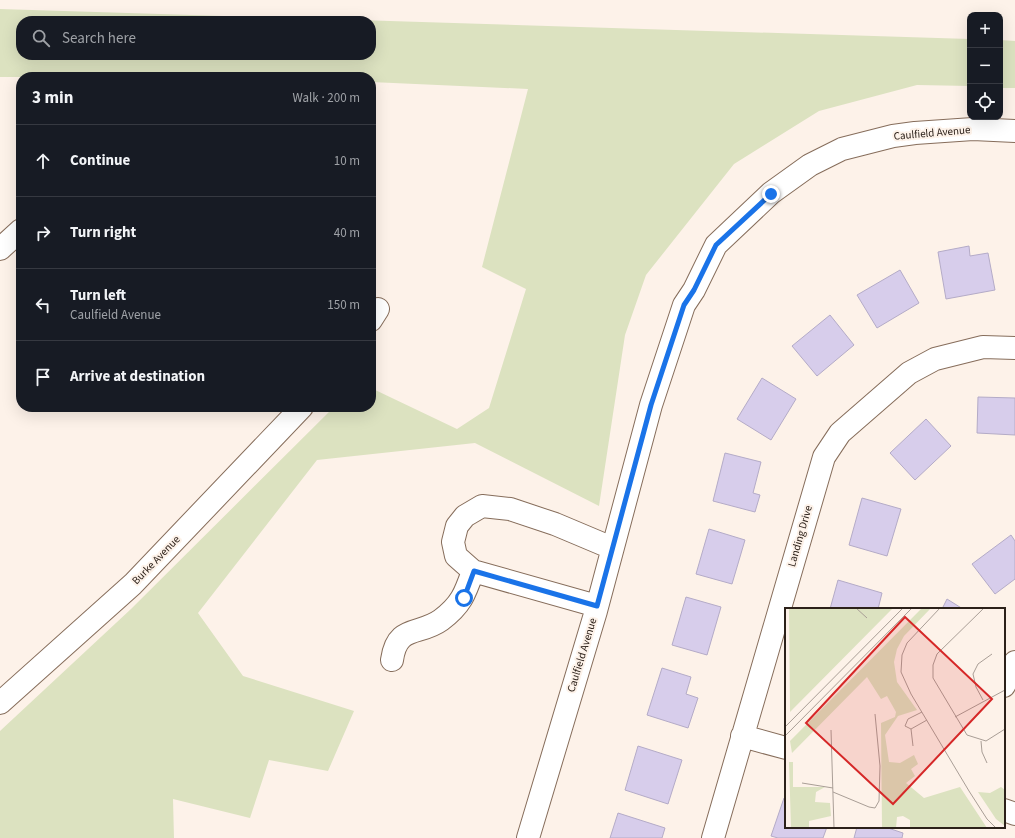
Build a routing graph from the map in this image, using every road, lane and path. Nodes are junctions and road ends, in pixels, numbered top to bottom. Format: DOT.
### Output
graph roads {
  1 [pos="1015,131"];
  2 [pos="16,235"];
  3 [pos="0,250"];
  4 [pos="1015,348"];
  5 [pos="297,412"];
  6 [pos="612,548"];
  7 [pos="474,571"];
  8 [pos="597,606"];
  9 [pos="392,660"];
  10 [pos="1015,662"];
  11 [pos="1005,684"];
  12 [pos="0,703"];
  13 [pos="742,736"];
  14 [pos="785,748"];
  15 [pos="1005,810"];
  16 [pos="1015,814"];
  17 [pos="528,838"];
  18 [pos="713,838"];
  1 -- 6 [label="street, Caulfield Avenue"];
  2 -- 3 [label="street"];
  4 -- 13 [label="street, Landing Drive"];
  5 -- 12 [label="street, Burke Avenue"];
  6 -- 7 [label="street"];
  6 -- 8 [label="street, Caulfield Avenue"];
  7 -- 8 [label="street"];
  7 -- 9 [label="street"];
  8 -- 17 [label="street, Caulfield Avenue"];
  10 -- 11 [label="street"];
  13 -- 14 [label="street"];
  13 -- 18 [label="street, Landing Drive"];
  15 -- 16 [label="street"];
}
